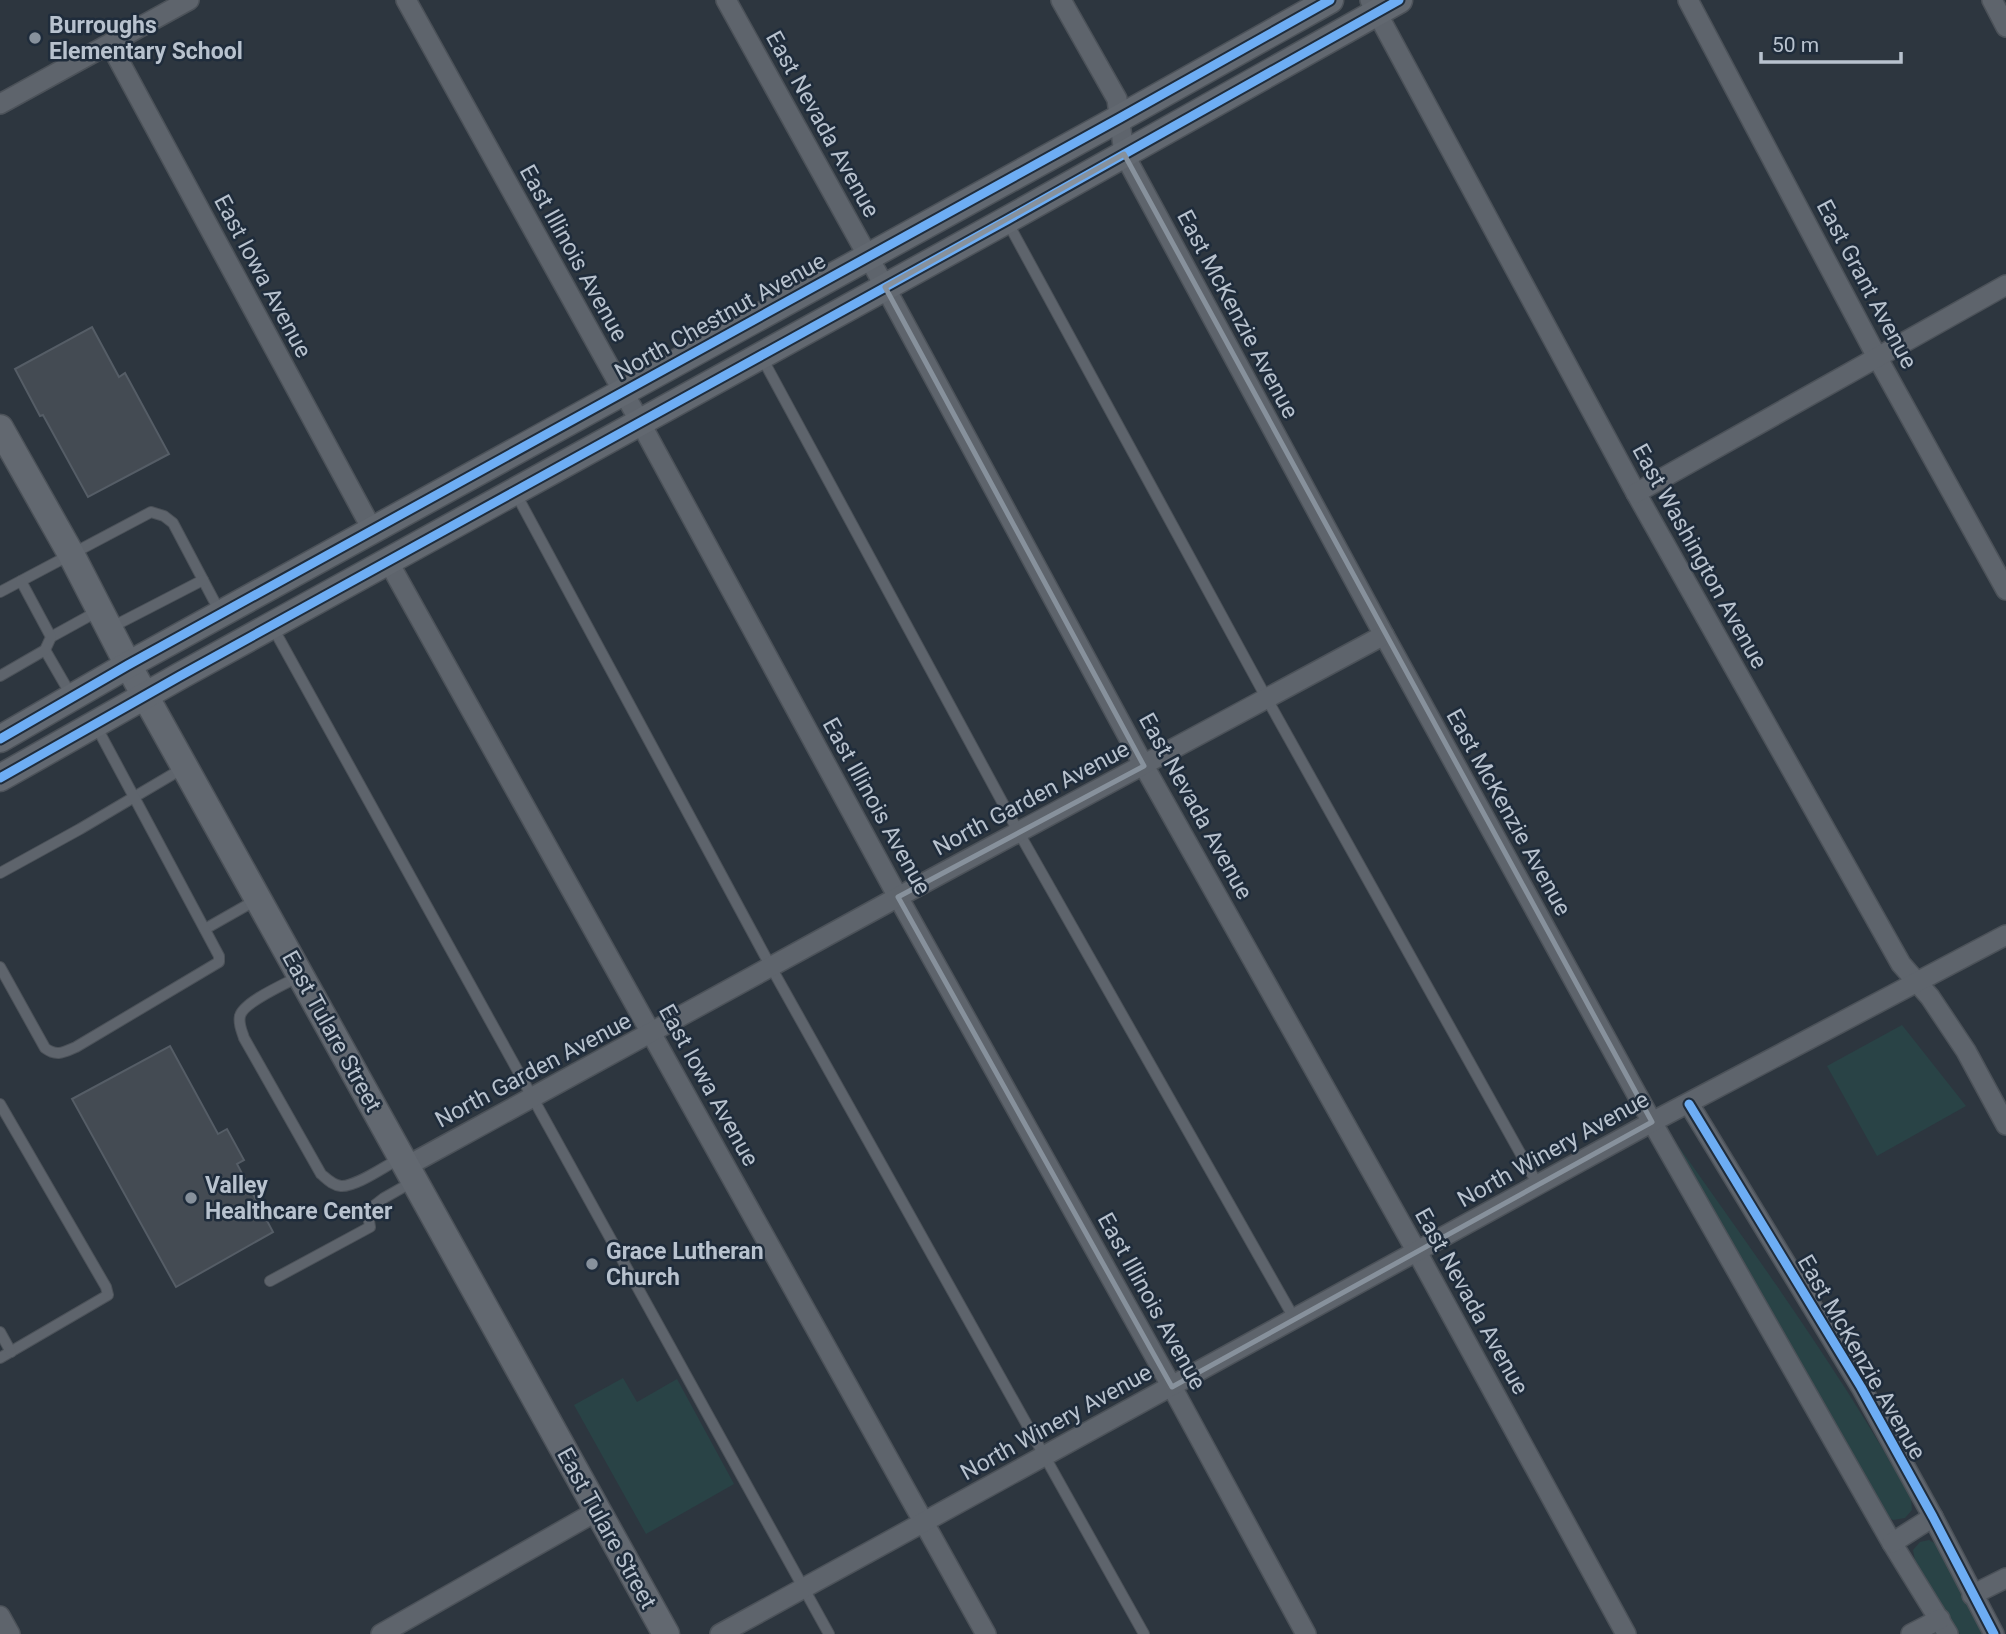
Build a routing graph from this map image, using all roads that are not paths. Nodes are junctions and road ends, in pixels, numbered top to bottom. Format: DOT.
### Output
graph roads {
  1 [pos="189,0"];
  2 [pos="406,0"];
  3 [pos="726,0"];
  4 [pos="1061,0"];
  5 [pos="1330,0"];
  6 [pos="1688,0"];
  7 [pos="1992,0"];
  8 [pos="1382,4"];
  9 [pos="2006,27"];
  10 [pos="110,44"];
  11 [pos="0,104"];
  12 [pos="1120,118"];
  13 [pos="1125,155"];
  14 [pos="1007,220"];
  15 [pos="868,256"];
  16 [pos="2006,285"];
  17 [pos="885,287"];
  18 [pos="760,356"];
  19 [pos="1877,357"];
  20 [pos="623,392"];
  21 [pos="640,422"];
  22 [pos="0,430"];
  23 [pos="497,462"];
  24 [pos="514,492"];
  25 [pos="1636,493"];
  26 [pos="373,531"];
  27 [pos="71,554"];
  28 [pos="388,561"];
  29 [pos="203,580"];
  30 [pos="21,581"];
  31 [pos="2006,590"];
  32 [pos="0,592"];
  33 [pos="221,614"];
  34 [pos="104,619"];
  35 [pos="272,625"];
  36 [pos="1384,635"];
  37 [pos="51,637"];
  38 [pos="45,650"];
  39 [pos="128,665"];
  40 [pos="0,676"];
  41 [pos="146,696"];
  42 [pos="72,697"];
  43 [pos="1267,699"];
  44 [pos="95,724"];
  45 [pos="0,739"];
  46 [pos="1144,766"];
  47 [pos="185,767"];
  48 [pos="0,778"];
  49 [pos="134,797"];
  50 [pos="1019,832"];
  51 [pos="0,873"];
  52 [pos="898,897"];
  53 [pos="258,899"];
  54 [pos="205,929"];
  55 [pos="2006,934"];
  56 [pos="0,967"];
  57 [pos="771,967"];
  58 [pos="301,976"];
  59 [pos="1916,981"];
  60 [pos="652,1033"];
  61 [pos="531,1097"];
  62 [pos="0,1104"];
  63 [pos="1689,1104"];
  64 [pos="1653,1122"];
  65 [pos="2006,1125"];
  66 [pos="408,1168"];
  67 [pos="1538,1185"];
  68 [pos="1417,1252"];
  69 [pos="270,1281"];
  70 [pos="1294,1318"];
  71 [pos="0,1332"];
  72 [pos="11,1352"];
  73 [pos="0,1358"];
  74 [pos="1172,1387"];
  75 [pos="1046,1456"];
  76 [pos="597,1511"];
  77 [pos="1933,1517"];
  78 [pos="925,1521"];
  79 [pos="1892,1543"];
  80 [pos="2006,1578"];
  81 [pos="804,1588"];
  82 [pos="1972,1595"];
  83 [pos="0,1616"];
  84 [pos="1944,1626"];
  85 [pos="387,1633"];
  86 [pos="10,1634"];
  87 [pos="666,1634"];
  88 [pos="720,1634"];
  89 [pos="829,1634"];
  90 [pos="986,1634"];
  91 [pos="1144,1634"];
  92 [pos="1307,1634"];
  93 [pos="1626,1634"];
  94 [pos="1911,1634"];
  95 [pos="1994,1634"];
  1 -- 10 [label="street"];
  2 -- 20 [label="street, East Illinois Avenue"];
  3 -- 15 [label="street, East Nevada Avenue"];
  4 -- 12 [label="street, East McKenzie Avenue"];
  5 -- 12 [label="main road, North Chestnut Avenue"];
  6 -- 19 [label="street, East Grant Avenue"];
  7 -- 9 [label="street"];
  8 -- 13 [label="main road"];
  8 -- 25 [label="street, East Washington Avenue"];
  10 -- 11 [label="street"];
  10 -- 26 [label="street, East Iowa Avenue"];
  12 -- 13 [label="street, East McKenzie Avenue"];
  12 -- 15 [label="main road, North Chestnut Avenue"];
  13 -- 14 [label="main road"];
  13 -- 36 [label="street, East McKenzie Avenue"];
  14 -- 17 [label="main road"];
  14 -- 43 [label="lane"];
  15 -- 17 [label="street, East Nevada Avenue"];
  15 -- 20 [label="main road, North Chestnut Avenue"];
  16 -- 19 [label="street"];
  17 -- 18 [label="main road"];
  17 -- 46 [label="street, East Nevada Avenue"];
  18 -- 21 [label="main road"];
  18 -- 50 [label="lane"];
  19 -- 25 [label="street"];
  19 -- 31 [label="street, East Grant Avenue"];
  20 -- 21 [label="street, East Illinois Avenue"];
  20 -- 23 [label="main road, North Chestnut Avenue"];
  21 -- 24 [label="main road"];
  21 -- 52 [label="street, East Illinois Avenue"];
  22 -- 27 [label="main road, East Tulare Street"];
  23 -- 26 [label="main road, North Chestnut Avenue"];
  23 -- 28 [label="main road"];
  24 -- 28 [label="main road"];
  24 -- 57 [label="lane"];
  25 -- 59 [label="street, East Washington Avenue"];
  26 -- 33 [label="main road, North Chestnut Avenue"];
  27 -- 29 [label="lane"];
  27 -- 30 [label="lane"];
  27 -- 34 [label="main road, East Tulare Street"];
  28 -- 35 [label="main road"];
  28 -- 60 [label="street, East Iowa Avenue"];
  29 -- 33 [label="lane"];
  29 -- 34 [label="lane"];
  30 -- 32 [label="lane"];
  30 -- 37 [label="lane"];
  33 -- 39 [label="main road, North Chestnut Avenue"];
  34 -- 37 [label="lane"];
  34 -- 39 [label="main road, East Tulare Street"];
  35 -- 41 [label="main road"];
  35 -- 61 [label="lane"];
  36 -- 43 [label="street, North Garden Avenue"];
  36 -- 64 [label="street, East McKenzie Avenue"];
  37 -- 38 [label="lane"];
  38 -- 40 [label="lane"];
  38 -- 42 [label="lane"];
  39 -- 41 [label="main road, East Tulare Street"];
  39 -- 42 [label="main road, North Chestnut Avenue"];
  41 -- 44 [label="main road"];
  41 -- 47 [label="main road, East Tulare Street"];
  42 -- 45 [label="main road, North Chestnut Avenue"];
  43 -- 46 [label="street, North Garden Avenue"];
  43 -- 67 [label="lane"];
  44 -- 48 [label="main road"];
  44 -- 49 [label="lane"];
  46 -- 50 [label="street, North Garden Avenue"];
  46 -- 68 [label="street, East Nevada Avenue"];
  47 -- 49 [label="lane"];
  47 -- 53 [label="main road, East Tulare Street"];
  49 -- 51 [label="lane"];
  49 -- 54 [label="lane"];
  50 -- 52 [label="street, North Garden Avenue"];
  50 -- 70 [label="lane"];
  52 -- 57 [label="street, North Garden Avenue"];
  52 -- 74 [label="street, East Illinois Avenue"];
  53 -- 54 [label="lane"];
  53 -- 58 [label="main road, East Tulare Street"];
  54 -- 56 [label="lane"];
  55 -- 59 [label="street, North Winery Avenue"];
  57 -- 60 [label="street, North Garden Avenue"];
  57 -- 75 [label="lane"];
  58 -- 66 [label="main road, East Tulare Street"];
  58 -- 66 [label="lane"];
  59 -- 63 [label="street, North Winery Avenue"];
  59 -- 65 [label="street, East Washington Avenue"];
  60 -- 61 [label="street, North Garden Avenue"];
  60 -- 78 [label="street, East Iowa Avenue"];
  61 -- 66 [label="street, North Garden Avenue"];
  61 -- 81 [label="lane"];
  62 -- 72 [label="lane"];
  63 -- 64 [label="street, North Winery Avenue"];
  63 -- 77 [label="street, East McKenzie Avenue"];
  64 -- 67 [label="street, North Winery Avenue"];
  64 -- 79 [label="street, East McKenzie Avenue"];
  66 -- 69 [label="lane"];
  66 -- 76 [label="main road, East Tulare Street"];
  67 -- 68 [label="street, North Winery Avenue"];
  68 -- 70 [label="street, North Winery Avenue"];
  68 -- 93 [label="street, East Nevada Avenue"];
  70 -- 74 [label="street, North Winery Avenue"];
  71 -- 72 [label="lane"];
  72 -- 73 [label="lane"];
  74 -- 75 [label="street, North Winery Avenue"];
  74 -- 92 [label="street, East Illinois Avenue"];
  75 -- 78 [label="street, North Winery Avenue"];
  75 -- 91 [label="lane"];
  76 -- 85 [label="street"];
  76 -- 87 [label="main road, East Tulare Street"];
  77 -- 79 [label="street"];
  77 -- 82 [label="street, East McKenzie Avenue"];
  78 -- 81 [label="street, North Winery Avenue"];
  78 -- 90 [label="street, East Iowa Avenue"];
  79 -- 84 [label="street, East McKenzie Avenue"];
  80 -- 82 [label="street"];
  81 -- 88 [label="street, North Winery Avenue"];
  81 -- 89 [label="lane"];
  82 -- 95 [label="street, East McKenzie Avenue"];
  83 -- 86 [label="street"];
  84 -- 94 [label="street"];
}
